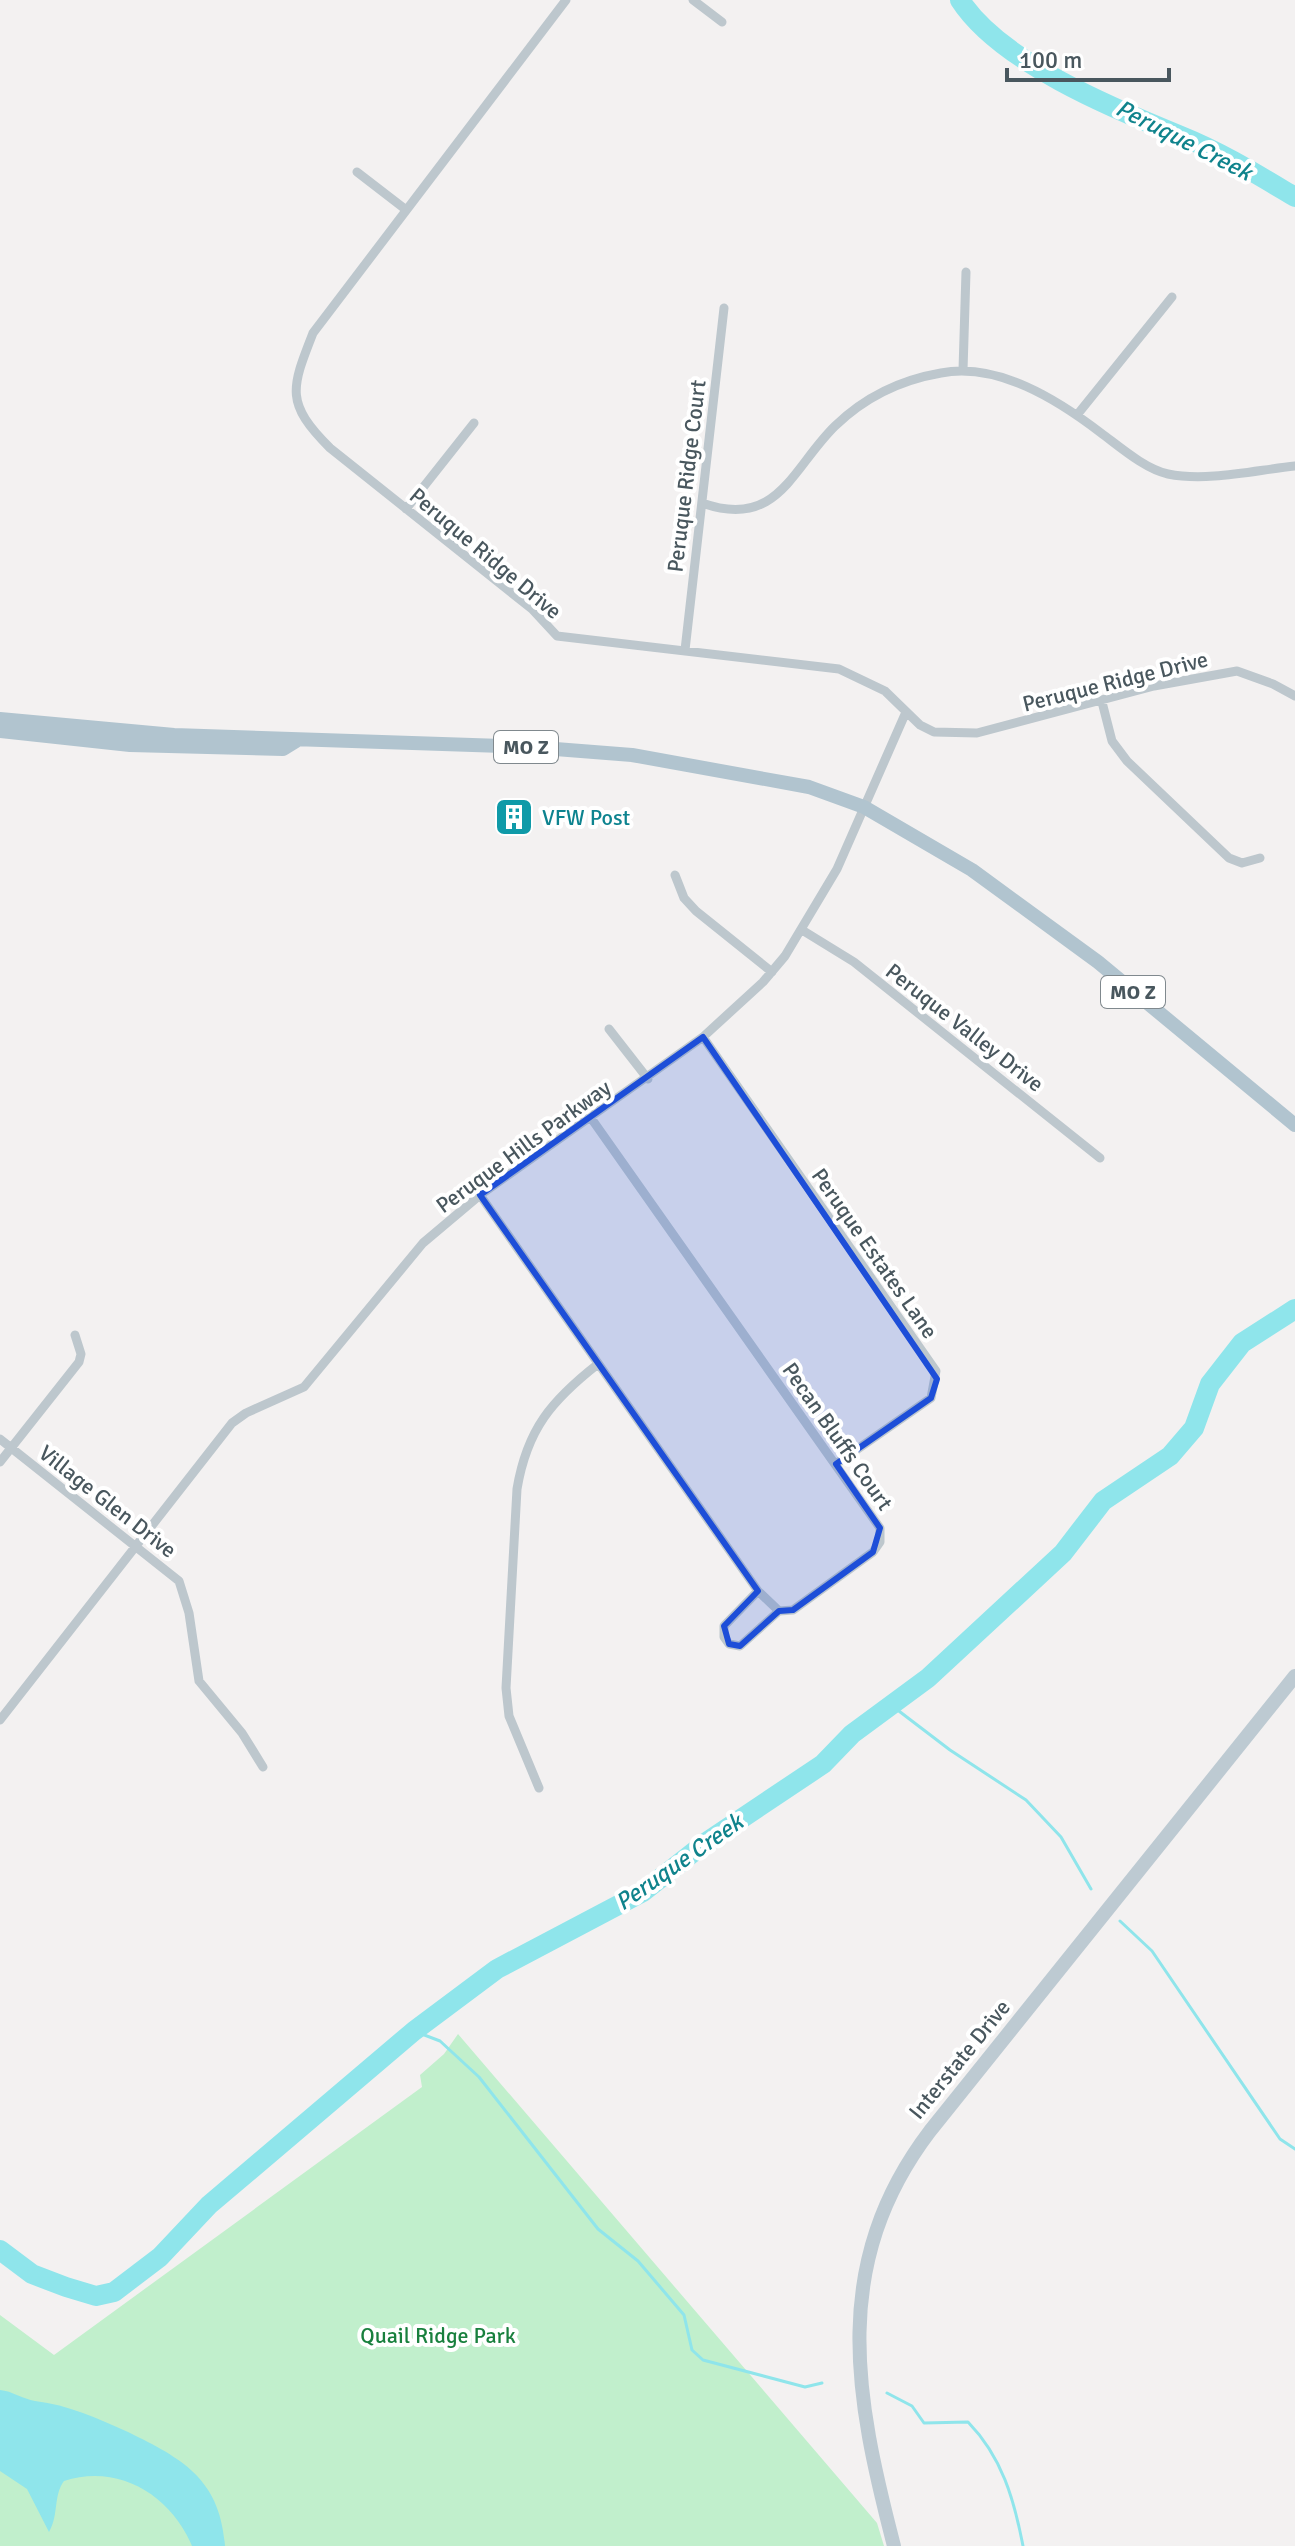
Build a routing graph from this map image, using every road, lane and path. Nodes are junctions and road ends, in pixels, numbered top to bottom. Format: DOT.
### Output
graph roads {
  1 [pos="566,0"];
  2 [pos="693,0"];
  3 [pos="722,22"];
  4 [pos="357,172"];
  5 [pos="405,209"];
  6 [pos="966,272"];
  7 [pos="1172,297"];
  8 [pos="724,308"];
  9 [pos="963,370"];
  10 [pos="1077,415"];
  11 [pos="474,423"];
  12 [pos="1295,466"];
  13 [pos="702,503"];
  14 [pos="406,509"];
  15 [pos="685,650"];
  16 [pos="1295,696"];
  17 [pos="1102,702"];
  18 [pos="906,712"];
  19 [pos="0,719"];
  20 [pos="0,731"];
  21 [pos="296,741"];
  22 [pos="864,807"];
  23 [pos="1260,858"];
  24 [pos="675,875"];
  25 [pos="802,930"];
  26 [pos="772,972"];
  27 [pos="609,1029"];
  28 [pos="703,1037"];
  29 [pos="648,1079"];
  30 [pos="591,1118"];
  31 [pos="1292,1122"];
  32 [pos="1100,1158"];
  33 [pos="480,1195"];
  34 [pos="75,1335"];
  35 [pos="598,1364"];
  36 [pos="0,1439"];
  37 [pos="11,1449"];
  38 [pos="0,1462"];
  39 [pos="836,1464"];
  40 [pos="136,1546"];
  41 [pos="758,1591"];
  42 [pos="779,1611"];
  43 [pos="1295,1676"];
  44 [pos="0,1720"];
  45 [pos="263,1767"];
  46 [pos="539,1788"];
  47 [pos="894,2546"];
  1 -- 5 [label="street, Peruque Ridge Drive"];
  2 -- 3 [label="street"];
  4 -- 5 [label="street"];
  5 -- 14 [label="street, Peruque Ridge Drive"];
  6 -- 9 [label="street"];
  7 -- 10 [label="street"];
  8 -- 13 [label="street, Peruque Ridge Court"];
  9 -- 10 [label="street"];
  9 -- 13 [label="street"];
  10 -- 12 [label="street"];
  11 -- 14 [label="street"];
  13 -- 15 [label="street, Peruque Ridge Court"];
  14 -- 15 [label="street, Peruque Ridge Drive"];
  15 -- 18 [label="street, Peruque Ridge Drive"];
  16 -- 17 [label="street, Peruque Ridge Drive"];
  17 -- 18 [label="street, Peruque Ridge Drive"];
  17 -- 23 [label="street"];
  18 -- 22 [label="street, Peruque Hills Parkway"];
  19 -- 21 [label="main road, MO Z"];
  20 -- 21 [label="main road, MO Z"];
  21 -- 22 [label="main road, MO Z"];
  22 -- 25 [label="street, Peruque Hills Parkway"];
  22 -- 31 [label="main road, MO Z"];
  24 -- 26 [label="street"];
  25 -- 26 [label="street, Peruque Hills Parkway"];
  25 -- 32 [label="street, Peruque Valley Drive"];
  26 -- 28 [label="street, Peruque Hills Parkway"];
  27 -- 29 [label="street"];
  28 -- 29 [label="street, Peruque Hills Parkway"];
  28 -- 39 [label="street, Peruque Estates Lane"];
  29 -- 30 [label="street, Peruque Hills Parkway"];
  30 -- 33 [label="street, Peruque Hills Parkway"];
  30 -- 39 [label="street, Pecan Bluffs Court"];
  33 -- 35 [label="street"];
  33 -- 40 [label="street, Peruque Hills Parkway"];
  34 -- 37 [label="street"];
  35 -- 41 [label="street"];
  35 -- 46 [label="street"];
  36 -- 37 [label="street, Village Glen Drive"];
  37 -- 38 [label="street"];
  37 -- 40 [label="street, Village Glen Drive"];
  39 -- 42 [label="street, Pecan Bluffs Court"];
  40 -- 44 [label="street, Peruque Hills Parkway"];
  40 -- 45 [label="street, Village Glen Drive"];
  41 -- 42 [label="street"];
  41 -- 42 [label="street"];
  43 -- 47 [label="main road, Interstate Drive"];
}
